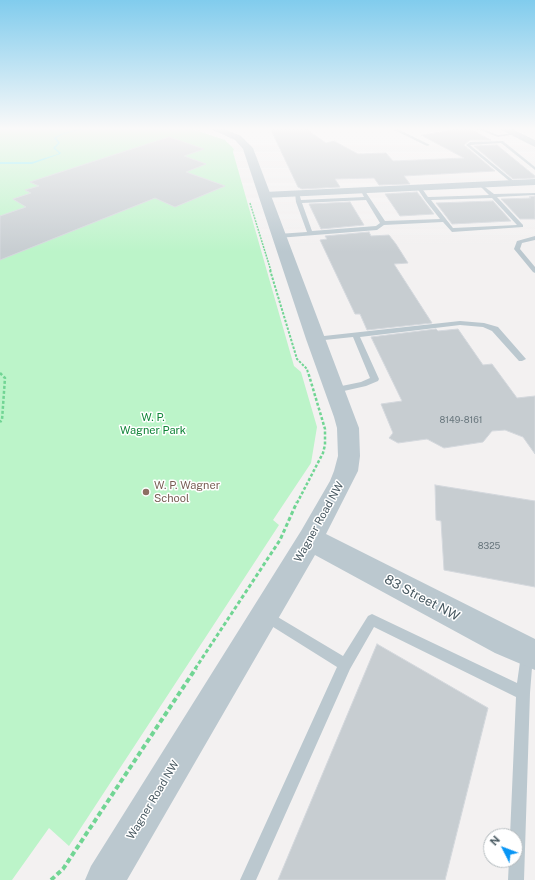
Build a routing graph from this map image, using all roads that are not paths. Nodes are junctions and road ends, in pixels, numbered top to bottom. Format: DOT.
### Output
graph roads {
  1 [pos="251,169"];
  2 [pos="496,169"];
  3 [pos="535,182"];
  4 [pos="513,183"];
  5 [pos="481,185"];
  6 [pos="419,188"];
  7 [pos="365,194"];
  8 [pos="535,194"];
  9 [pos="492,196"];
  10 [pos="256,197"];
  11 [pos="298,198"];
  12 [pos="427,199"];
  13 [pos="444,220"];
  14 [pos="383,223"];
  15 [pos="310,233"];
  16 [pos="278,236"];
  17 [pos="535,238"];
  18 [pos="535,271"];
  19 [pos="356,335"];
  20 [pos="315,339"];
  21 [pos="522,360"];
  22 [pos="335,390"];
  23 [pos="310,539"];
  24 [pos="264,615"];
  25 [pos="531,653"];
  26 [pos="345,664"];
  27 [pos="523,693"];
  28 [pos="105,880"];
  29 [pos="248,880"];
  30 [pos="516,880"];
  1 -- 10 [label="street, Wagner Road NW"];
  2 -- 4 [label="lane"];
  3 -- 4 [label="street"];
  4 -- 5 [label="street"];
  5 -- 6 [label="street"];
  5 -- 9 [label="lane"];
  6 -- 7 [label="street"];
  6 -- 12 [label="lane"];
  7 -- 11 [label="street"];
  7 -- 14 [label="lane"];
  8 -- 9 [label="lane"];
  9 -- 12 [label="lane"];
  9 -- 13 [label="lane"];
  10 -- 11 [label="street"];
  10 -- 16 [label="street, Wagner Road NW"];
  11 -- 15 [label="lane"];
  12 -- 13 [label="lane"];
  13 -- 14 [label="lane"];
  14 -- 15 [label="lane"];
  15 -- 16 [label="lane"];
  16 -- 20 [label="street, Wagner Road NW"];
  17 -- 18 [label="lane"];
  19 -- 20 [label="lane"];
  19 -- 21 [label="lane"];
  19 -- 22 [label="lane"];
  20 -- 22 [label="street, Wagner Road NW"];
  22 -- 23 [label="street, Wagner Road NW"];
  23 -- 24 [label="street, Wagner Road NW"];
  23 -- 25 [label="street, 83 Street NW"];
  24 -- 26 [label="lane"];
  24 -- 28 [label="street, Wagner Road NW"];
  25 -- 27 [label="lane"];
  26 -- 27 [label="lane"];
  26 -- 29 [label="lane"];
  27 -- 30 [label="lane"];
}
